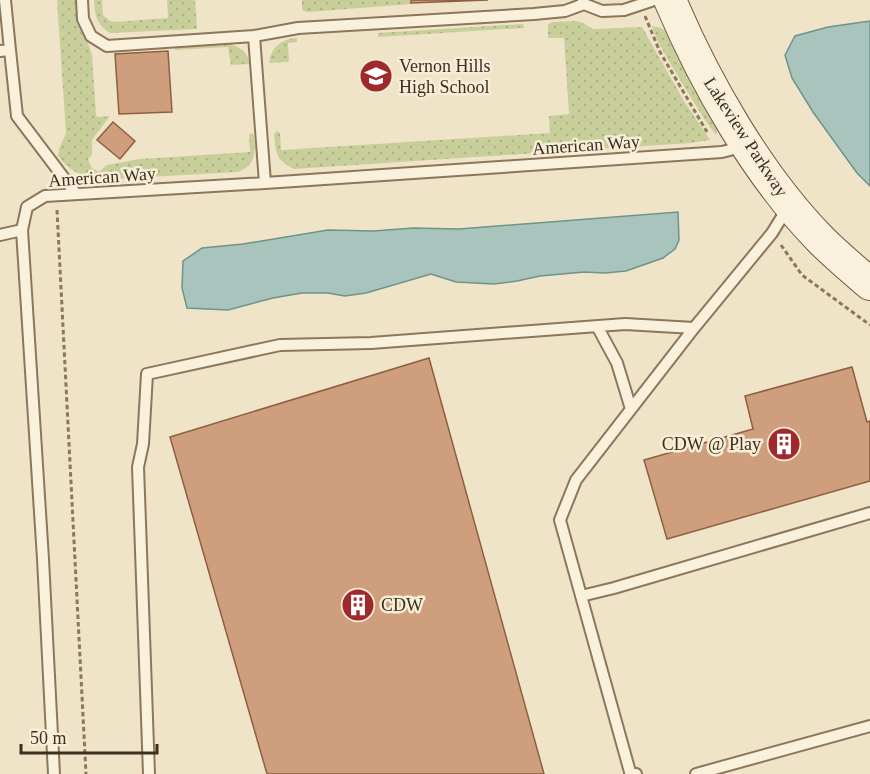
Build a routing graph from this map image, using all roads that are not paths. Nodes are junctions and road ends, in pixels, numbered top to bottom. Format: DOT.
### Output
graph roads {
  1 [pos="5,0"];
  2 [pos="82,0"];
  3 [pos="668,1"];
  4 [pos="584,2"];
  5 [pos="254,36"];
  6 [pos="5,51"];
  7 [pos="748,145"];
  8 [pos="266,183"];
  9 [pos="76,194"];
  10 [pos="790,204"];
  11 [pos="22,230"];
  12 [pos="0,235"];
  13 [pos="870,284"];
  14 [pos="597,326"];
  15 [pos="694,328"];
  16 [pos="631,409"];
  17 [pos="870,513"];
  18 [pos="581,596"];
  19 [pos="870,726"];
  20 [pos="54,774"];
  21 [pos="149,774"];
  22 [pos="636,774"];
  23 [pos="696,774"];
  1 -- 6 [label="lane"];
  2 -- 5 [label="lane"];
  3 -- 4 [label="lane"];
  3 -- 7 [label="street, Lakeview Parkway"];
  4 -- 5 [label="lane"];
  5 -- 8 [label="lane"];
  6 -- 9 [label="lane"];
  7 -- 8 [label="lane, American Way"];
  7 -- 10 [label="street, Lakeview Parkway"];
  8 -- 9 [label="lane, American Way"];
  9 -- 11 [label="lane, American Way"];
  10 -- 13 [label="street, Lakeview Parkway"];
  10 -- 15 [label="lane"];
  11 -- 12 [label="lane"];
  11 -- 20 [label="lane, American Way"];
  14 -- 15 [label="lane"];
  14 -- 16 [label="lane"];
  14 -- 21 [label="lane"];
  15 -- 16 [label="lane"];
  16 -- 18 [label="lane"];
  17 -- 18 [label="lane"];
  18 -- 22 [label="lane"];
  19 -- 23 [label="lane"];
}
